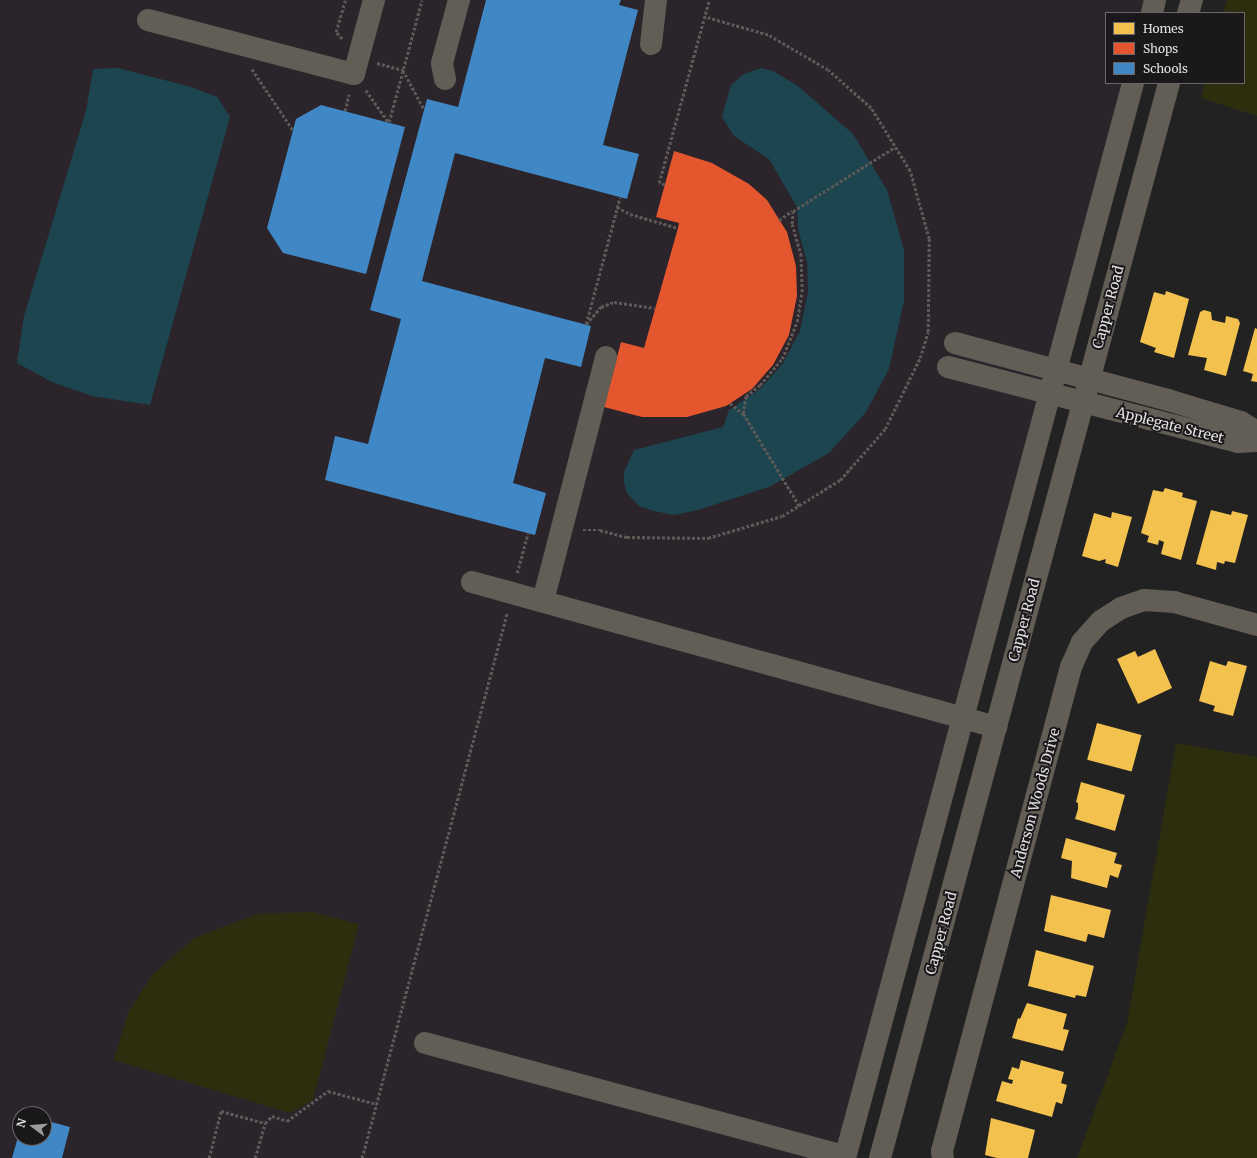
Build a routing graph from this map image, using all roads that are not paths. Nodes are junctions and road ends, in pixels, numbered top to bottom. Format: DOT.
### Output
graph roads {
  1 [pos="374,0"];
  2 [pos="459,0"];
  3 [pos="656,0"];
  4 [pos="1155,0"];
  5 [pos="1192,0"];
  6 [pos="1152,12"];
  7 [pos="1188,12"];
  8 [pos="148,20"];
  9 [pos="651,44"];
  10 [pos="445,79"];
  11 [pos="1133,84"];
  12 [pos="1169,84"];
  13 [pos="955,343"];
  14 [pos="606,357"];
  15 [pos="948,366"];
  16 [pos="1056,369"];
  17 [pos="1089,379"];
  18 [pos="1049,395"];
  19 [pos="1168,400"];
  20 [pos="1083,404"];
  21 [pos="1161,424"];
  22 [pos="1257,432"];
  23 [pos="1257,441"];
  24 [pos="472,582"];
  25 [pos="543,601"];
  26 [pos="1257,625"];
  27 [pos="962,718"];
  28 [pos="996,727"];
  29 [pos="425,1043"];
  30 [pos="941,1156"];
  31 [pos="845,1157"];
  32 [pos="880,1158"];
  1 -- 8 [label="street"];
  2 -- 10 [label="street"];
  3 -- 9 [label="street"];
  4 -- 6 [label="street"];
  5 -- 7 [label="street"];
  11 -- 16 [label="street"];
  12 -- 17 [label="street, Capper Road"];
  13 -- 16 [label="street, Applegate Street"];
  14 -- 25 [label="street"];
  15 -- 18 [label="street, Applegate Street"];
  16 -- 17 [label="street, Applegate Street"];
  16 -- 18 [label="street"];
  17 -- 19 [label="street, Applegate Street"];
  17 -- 20 [label="street, Capper Road"];
  18 -- 20 [label="street, Applegate Street"];
  18 -- 27 [label="street"];
  19 -- 21 [label="street"];
  19 -- 22 [label="street, Applegate Street"];
  20 -- 21 [label="street, Applegate Street"];
  20 -- 28 [label="street, Capper Road"];
  21 -- 23 [label="street, Applegate Street"];
  24 -- 25 [label="street"];
  25 -- 27 [label="street"];
  26 -- 30 [label="street, Anderson Woods Drive"];
  27 -- 28 [label="street"];
  27 -- 31 [label="street"];
  28 -- 32 [label="street, Capper Road"];
  29 -- 31 [label="street"];
}
